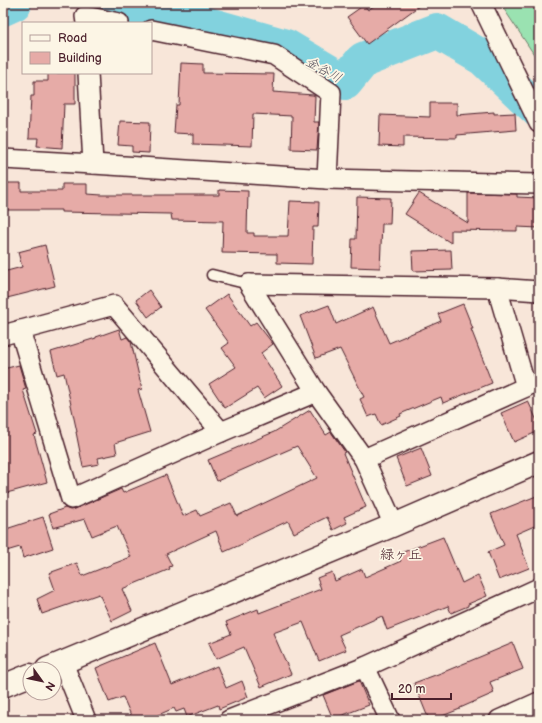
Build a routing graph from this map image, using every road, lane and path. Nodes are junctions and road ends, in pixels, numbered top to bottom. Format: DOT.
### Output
graph roads {
  1 [pos="481,3"];
  2 [pos="86,22"];
  3 [pos="114,22"];
  4 [pos="152,30"];
  5 [pos="88,74"];
  6 [pos="539,123"];
  7 [pos="3,159"];
  8 [pos="93,164"];
  9 [pos="327,179"];
  10 [pos="539,184"];
  11 [pos="212,275"];
  12 [pos="249,284"];
  13 [pos="498,288"];
  14 [pos="539,291"];
  15 [pos="11,333"];
  16 [pos="316,392"];
  17 [pos="221,432"];
  18 [pos="364,459"];
  19 [pos="539,462"];
  20 [pos="394,525"];
  21 [pos="539,588"];
  22 [pos="62,663"];
  23 [pos="365,667"];
  24 [pos="22,678"];
  25 [pos="62,678"];
  26 [pos="3,686"];
  27 [pos="539,702"];
  28 [pos="86,720"];
  29 [pos="229,720"];
  30 [pos="390,720"];
  31 [pos="499,720"];
  1 -- 6 [label="street"];
  2 -- 3 [label="street"];
  4 -- 9 [label="street"];
  5 -- 8 [label="street"];
  7 -- 8 [label="street"];
  8 -- 9 [label="street"];
  9 -- 10 [label="street"];
  11 -- 12 [label="lane"];
  12 -- 13 [label="street"];
  12 -- 16 [label="street"];
  13 -- 14 [label="street"];
  13 -- 18 [label="street"];
  15 -- 17 [label="street"];
  15 -- 17 [label="street"];
  16 -- 17 [label="street"];
  16 -- 18 [label="street"];
  18 -- 20 [label="street"];
  19 -- 20 [label="street"];
  20 -- 22 [label="street"];
  21 -- 23 [label="street"];
  23 -- 29 [label="street"];
  23 -- 30 [label="street"];
  24 -- 26 [label="street"];
  25 -- 28 [label="street"];
  27 -- 31 [label="street"];
}
